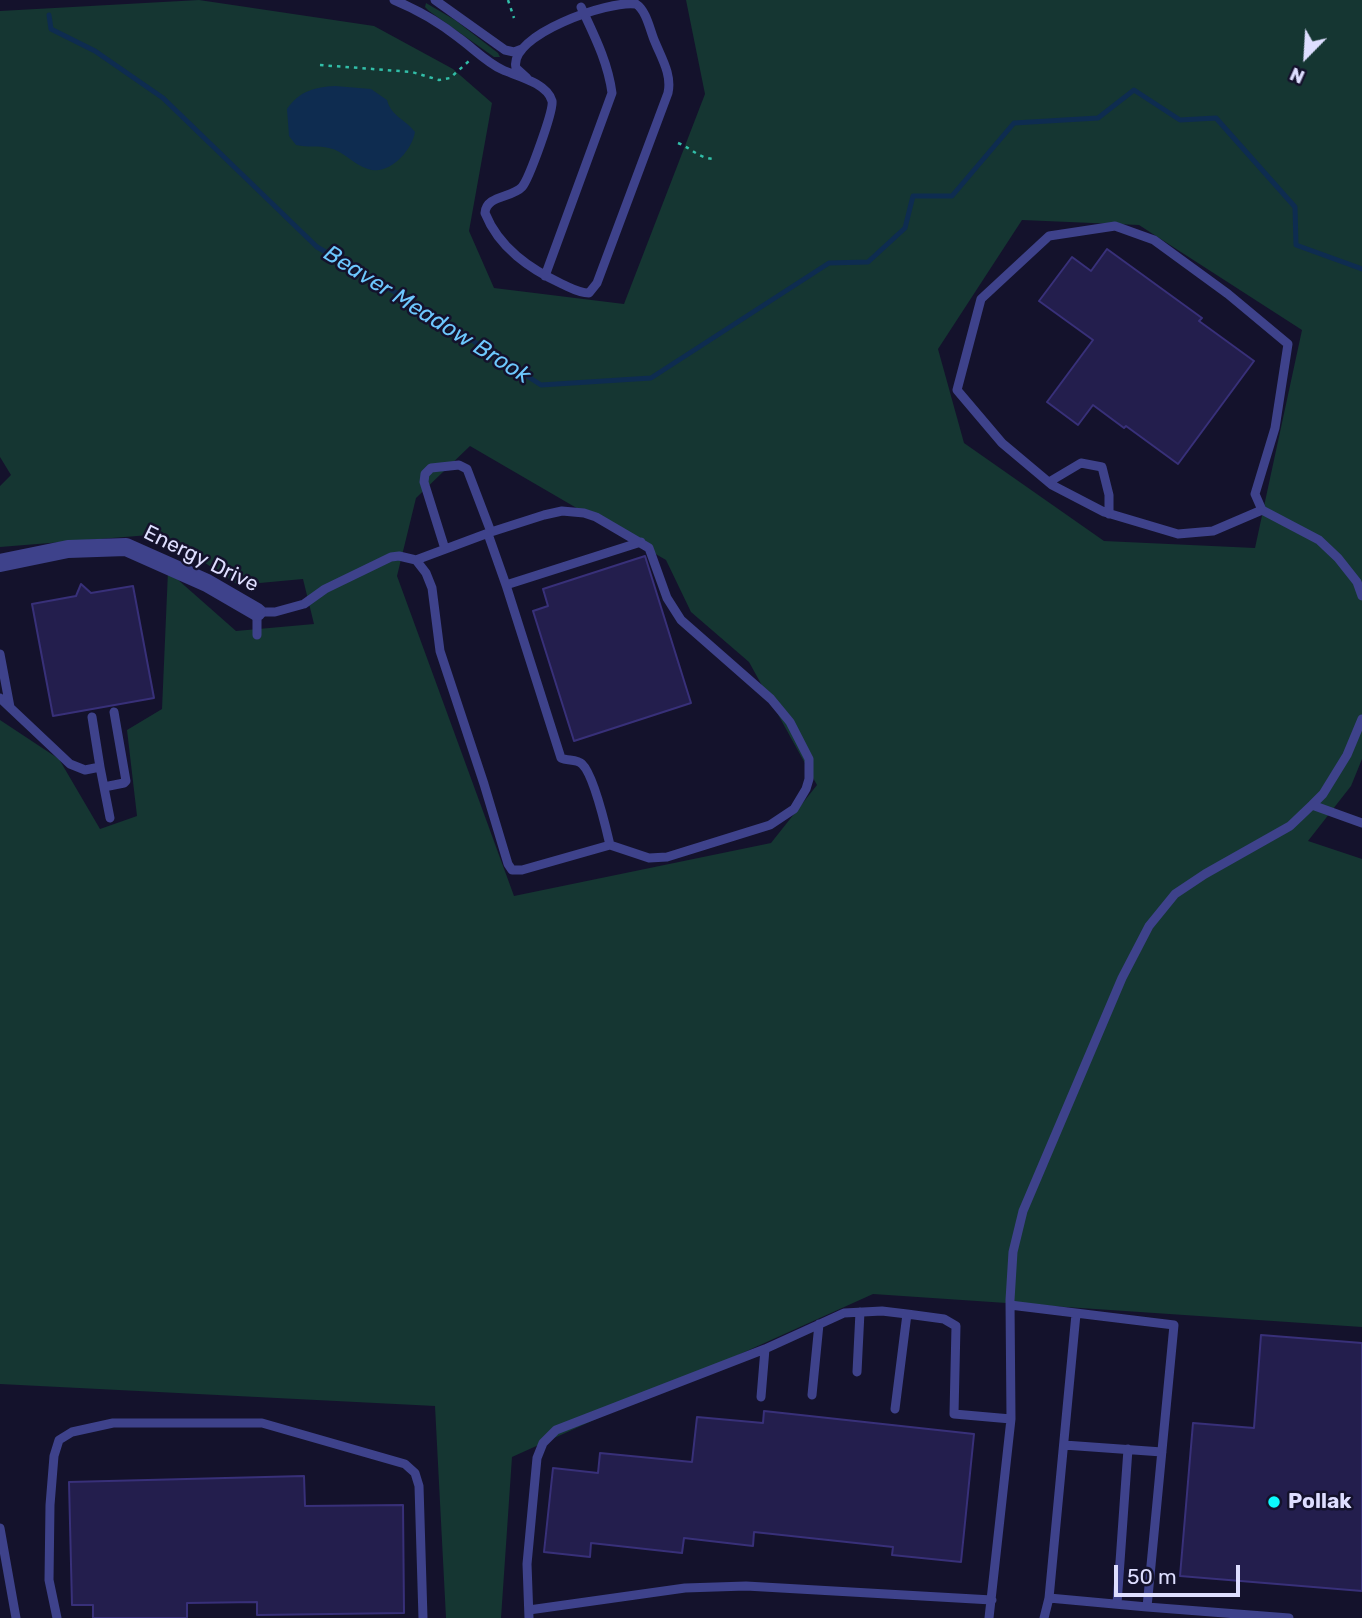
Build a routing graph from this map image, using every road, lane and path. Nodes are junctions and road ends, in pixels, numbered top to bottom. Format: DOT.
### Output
graph roads {
  1 [pos="394,0"];
  2 [pos="435,0"];
  3 [pos="508,0"];
  4 [pos="415,4"];
  5 [pos="581,7"];
  6 [pos="514,18"];
  7 [pos="522,50"];
  8 [pos="474,57"];
  9 [pos="320,65"];
  10 [pos="527,78"];
  11 [pos="678,143"];
  12 [pos="716,159"];
  13 [pos="545,276"];
  14 [pos="1049,482"];
  15 [pos="1262,510"];
  16 [pos="1109,514"];
  17 [pos="490,533"];
  18 [pos="641,542"];
  19 [pos="445,549"];
  20 [pos="416,560"];
  21 [pos="0,563"];
  22 [pos="506,585"];
  23 [pos="1362,596"];
  24 [pos="257,612"];
  25 [pos="257,635"];
  26 [pos="0,654"];
  27 [pos="0,698"];
  28 [pos="10,708"];
  29 [pos="114,712"];
  30 [pos="92,717"];
  31 [pos="1362,719"];
  32 [pos="100,767"];
  33 [pos="104,787"];
  34 [pos="1312,804"];
  35 [pos="110,818"];
  36 [pos="1362,822"];
  37 [pos="610,845"];
  38 [pos="1010,1306"];
  39 [pos="860,1312"];
  40 [pos="907,1314"];
  41 [pos="1076,1314"];
  42 [pos="819,1324"];
  43 [pos="765,1349"];
  44 [pos="857,1372"];
  45 [pos="812,1395"];
  46 [pos="761,1397"];
  47 [pos="895,1409"];
  48 [pos="1011,1419"];
  49 [pos="1064,1445"];
  50 [pos="1128,1449"];
  51 [pos="1162,1452"];
  52 [pos="0,1528"];
  53 [pos="1049,1598"];
  54 [pos="992,1600"];
  55 [pos="1116,1604"];
  56 [pos="1147,1607"];
  57 [pos="529,1614"];
  58 [pos="15,1618"];
  59 [pos="57,1618"];
  60 [pos="424,1618"];
  61 [pos="989,1618"];
  62 [pos="1044,1618"];
  63 [pos="1289,1618"];
  1 -- 4 [label="lane"];
  2 -- 7 [label="lane"];
  3 -- 6 [label="path"];
  4 -- 10 [label="lane"];
  5 -- 7 [label="lane"];
  5 -- 13 [label="lane"];
  5 -- 13 [label="lane"];
  7 -- 10 [label="lane"];
  8 -- 9 [label="path"];
  10 -- 13 [label="lane"];
  11 -- 12 [label="path"];
  14 -- 15 [label="lane"];
  14 -- 16 [label="lane"];
  14 -- 16 [label="lane"];
  15 -- 16 [label="lane"];
  15 -- 23 [label="lane"];
  17 -- 18 [label="lane"];
  17 -- 19 [label="lane"];
  17 -- 19 [label="lane"];
  17 -- 22 [label="lane"];
  18 -- 22 [label="lane"];
  18 -- 37 [label="lane"];
  19 -- 20 [label="lane"];
  20 -- 24 [label="lane"];
  20 -- 37 [label="lane"];
  21 -- 24 [label="street, Energy Drive"];
  22 -- 37 [label="lane"];
  24 -- 25 [label="lane"];
  26 -- 28 [label="lane"];
  27 -- 28 [label="lane"];
  28 -- 32 [label="lane"];
  29 -- 33 [label="lane"];
  30 -- 32 [label="lane"];
  31 -- 34 [label="lane"];
  32 -- 33 [label="lane"];
  33 -- 35 [label="lane"];
  34 -- 36 [label="lane"];
  34 -- 38 [label="lane"];
  38 -- 41 [label="lane"];
  38 -- 48 [label="lane"];
  39 -- 40 [label="lane"];
  39 -- 42 [label="lane"];
  39 -- 44 [label="lane"];
  40 -- 47 [label="lane"];
  40 -- 48 [label="lane"];
  41 -- 49 [label="lane"];
  41 -- 51 [label="lane"];
  42 -- 43 [label="lane"];
  42 -- 45 [label="lane"];
  43 -- 46 [label="lane"];
  43 -- 57 [label="lane"];
  48 -- 54 [label="lane"];
  49 -- 50 [label="lane"];
  49 -- 53 [label="lane"];
  50 -- 51 [label="lane"];
  50 -- 55 [label="lane"];
  51 -- 56 [label="lane"];
  52 -- 58 [label="lane"];
  53 -- 55 [label="lane"];
  53 -- 62 [label="lane"];
  54 -- 57 [label="lane"];
  54 -- 61 [label="lane"];
  55 -- 56 [label="lane"];
  56 -- 63 [label="lane"];
  59 -- 60 [label="lane"];
}
